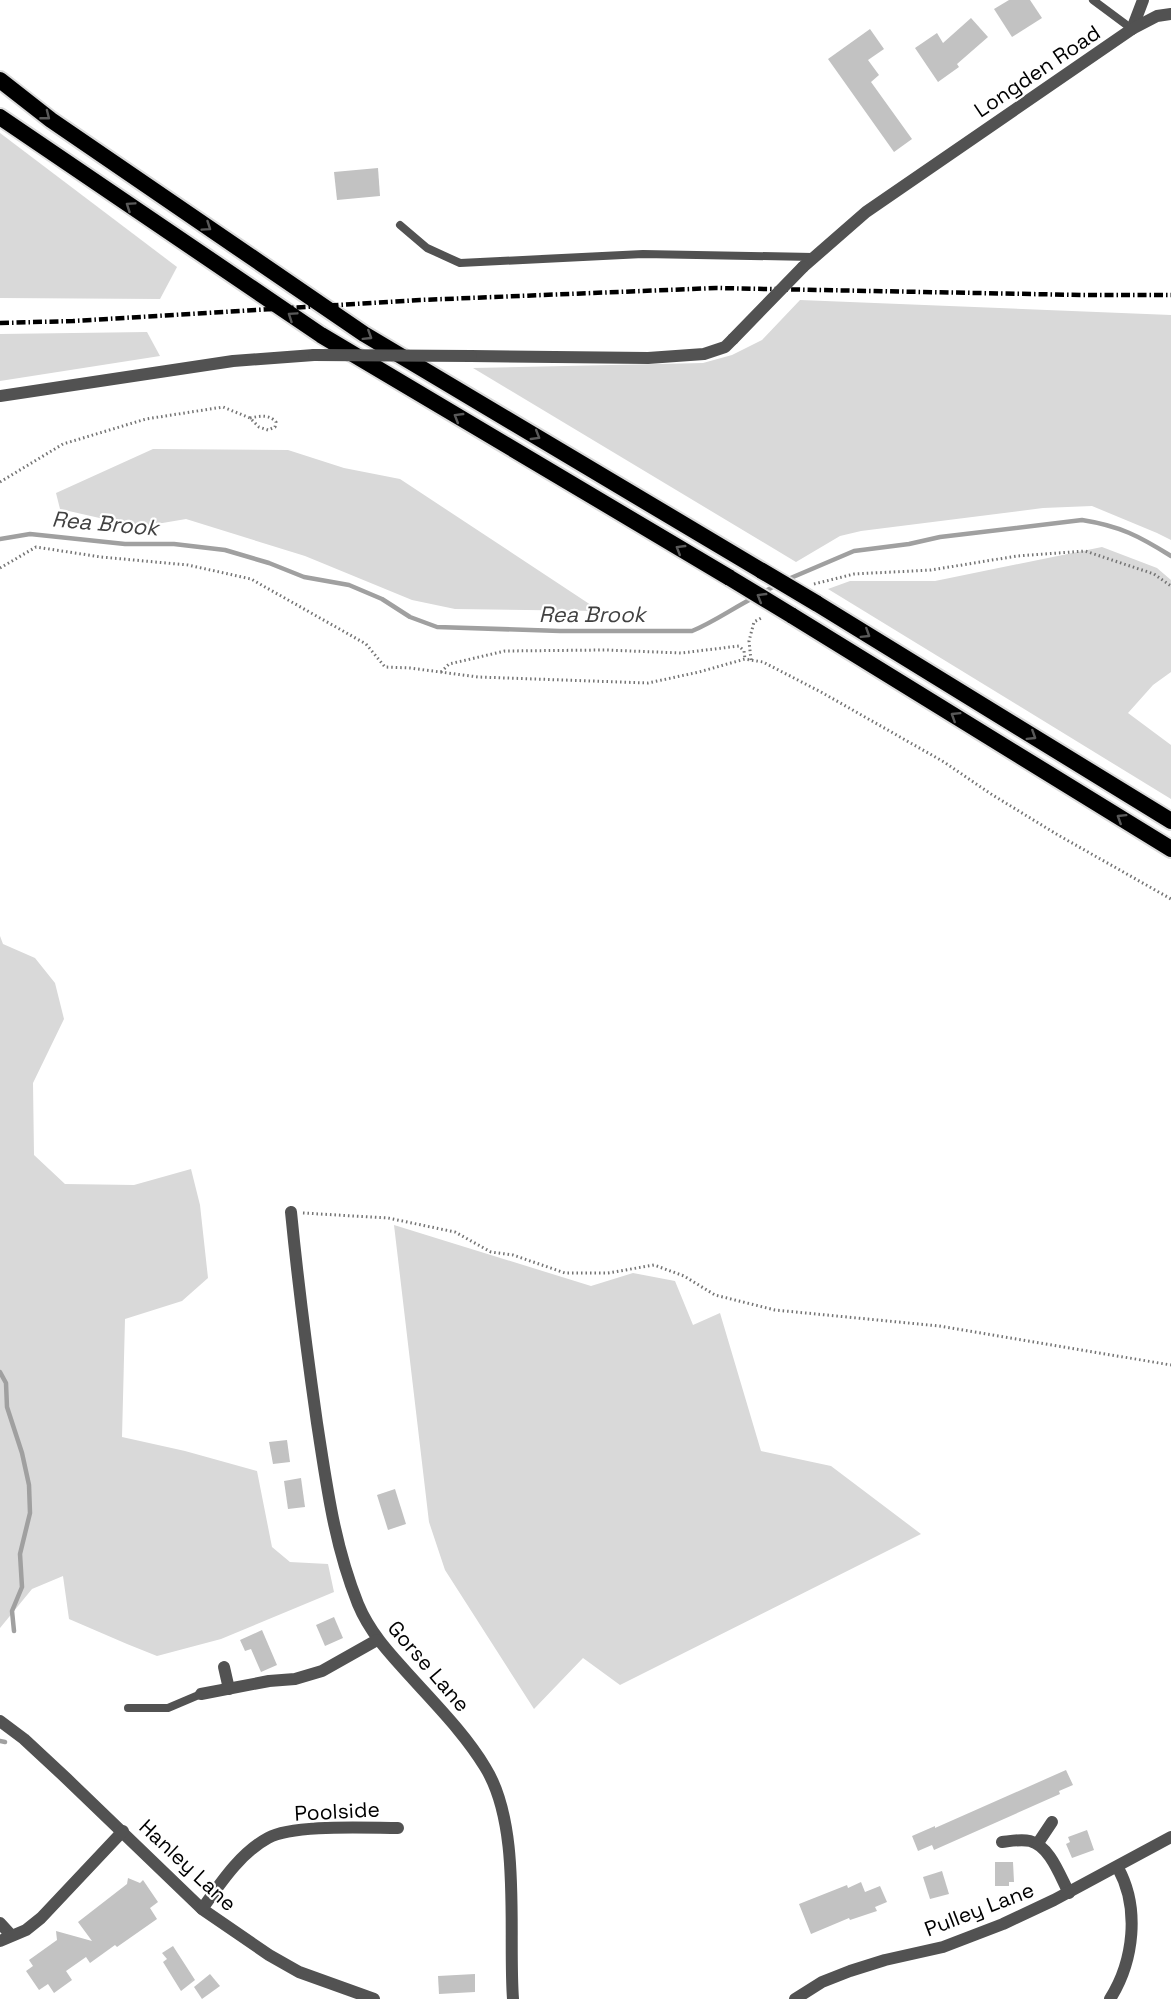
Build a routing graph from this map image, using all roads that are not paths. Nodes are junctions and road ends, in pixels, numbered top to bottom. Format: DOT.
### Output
graph roads {
  1 [pos="1093,0"];
  2 [pos="1143,0"];
  3 [pos="1171,14"];
  4 [pos="1132,29"];
  5 [pos="0,80"];
  6 [pos="0,117"];
  7 [pos="400,225"];
  8 [pos="813,257"];
  9 [pos="0,396"];
  10 [pos="1171,821"];
  11 [pos="1171,849"];
  12 [pos="291,1212"];
  13 [pos="378,1640"];
  14 [pos="224,1667"];
  15 [pos="229,1689"];
  16 [pos="201,1694"];
  17 [pos="128,1708"];
  18 [pos="0,1721"];
  19 [pos="1052,1822"];
  20 [pos="398,1828"];
  21 [pos="123,1832"];
  22 [pos="1171,1838"];
  23 [pos="1002,1842"];
  24 [pos="1038,1844"];
  25 [pos="1118,1868"];
  26 [pos="1069,1893"];
  27 [pos="202,1909"];
  28 [pos="0,1923"];
  29 [pos="6,1938"];
  30 [pos="374,1999"];
  31 [pos="513,1999"];
  32 [pos="795,1999"];
  33 [pos="1110,1999"];
  1 -- 4 [label="lane"];
  2 -- 4 [label="street"];
  3 -- 4 [label="street, Longden Road"];
  4 -- 8 [label="street, Longden Road"];
  5 -- 10 [label="highway, one-way, bridge"];
  11 -- 6 [label="highway, one-way, bridge"];
  7 -- 8 [label="lane"];
  8 -- 9 [label="street, Longden Road, bridge"];
  12 -- 13 [label="street, Gorse Lane"];
  13 -- 15 [label="street"];
  13 -- 31 [label="street, Gorse Lane"];
  14 -- 15 [label="street"];
  15 -- 16 [label="street"];
  16 -- 17 [label="lane"];
  18 -- 21 [label="street, Hanley Lane"];
  19 -- 24 [label="street"];
  20 -- 27 [label="street, Poolside"];
  21 -- 27 [label="street, Hanley Lane"];
  21 -- 29 [label="street"];
  22 -- 25 [label="street, Pulley Lane"];
  23 -- 24 [label="street"];
  24 -- 26 [label="street"];
  25 -- 26 [label="street, Pulley Lane"];
  25 -- 33 [label="street"];
  26 -- 32 [label="street, Pulley Lane"];
  27 -- 30 [label="street, Hanley Lane"];
  28 -- 29 [label="street"];
}
